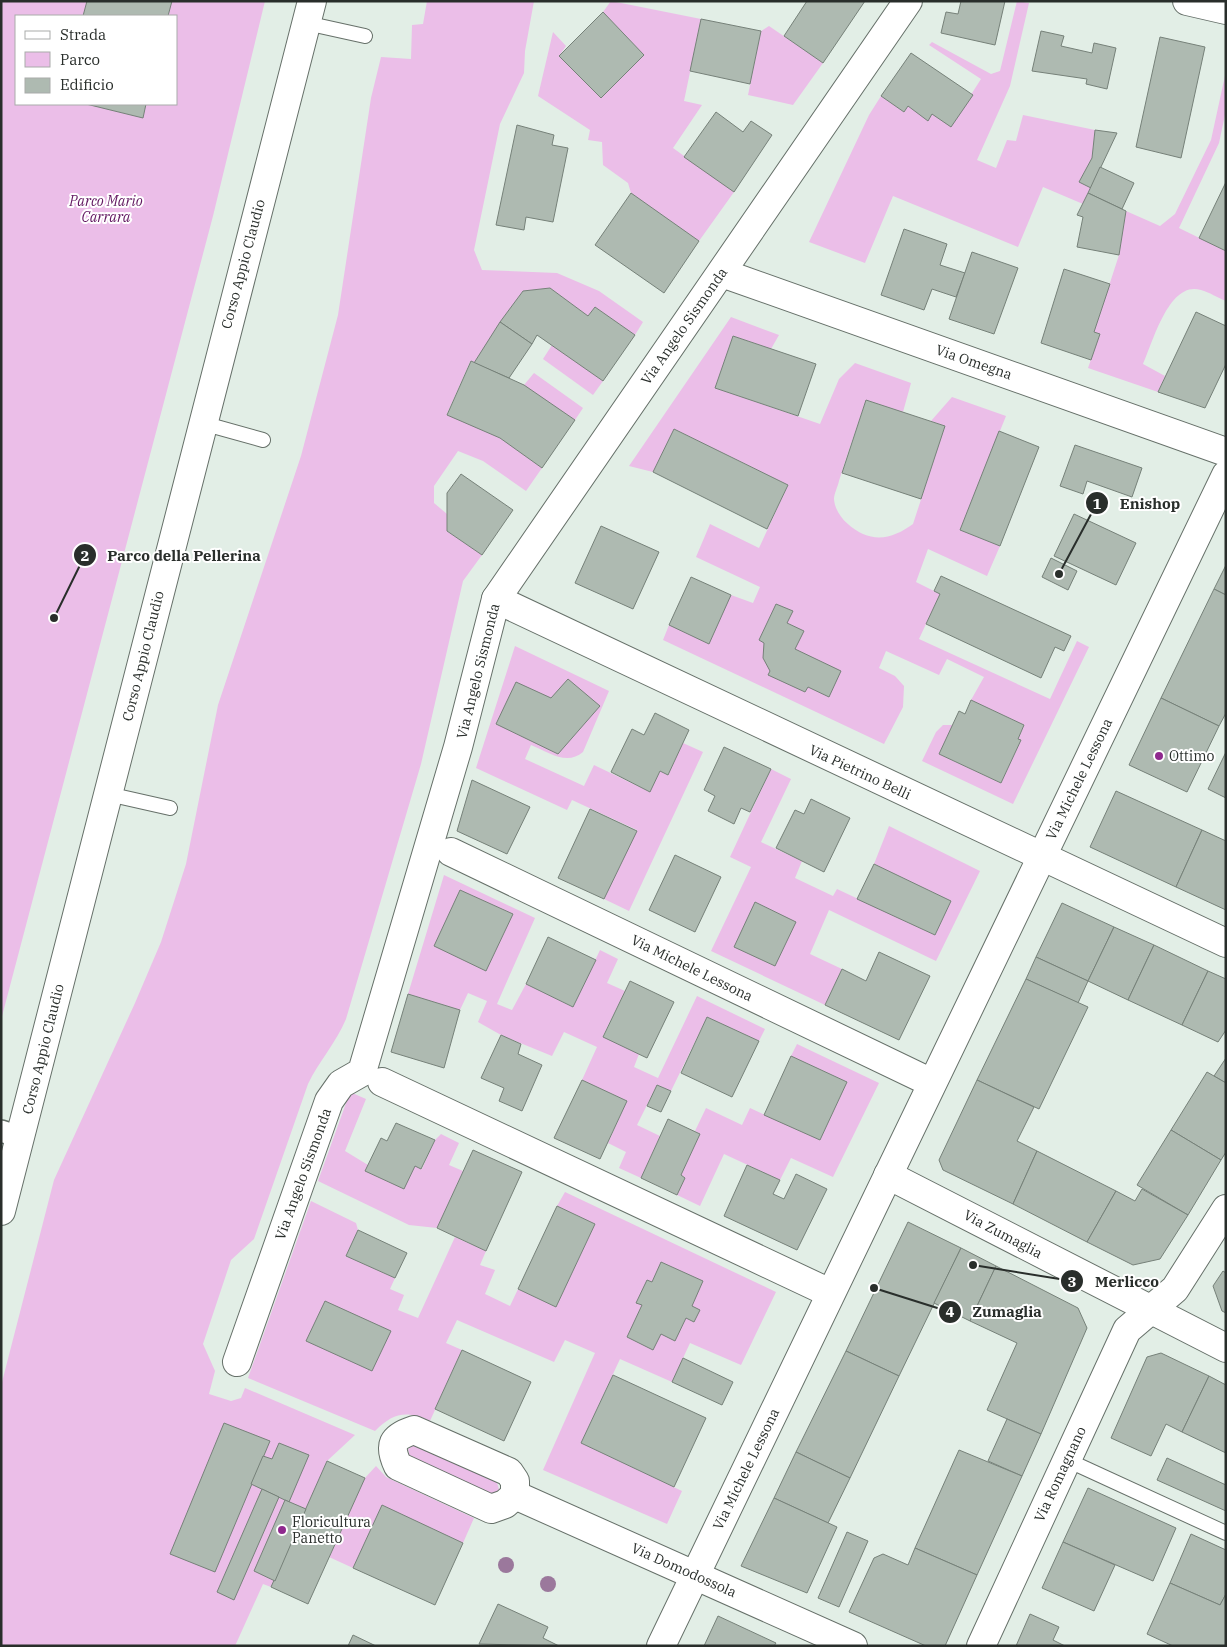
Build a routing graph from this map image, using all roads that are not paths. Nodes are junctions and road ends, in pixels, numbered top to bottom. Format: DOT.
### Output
graph roads {
  1 [pos="908,1"];
  2 [pos="1186,1"];
  3 [pos="1226,10"];
  4 [pos="309,12"];
  5 [pos="365,36"];
  6 [pos="722,273"];
  7 [pos="202,423"];
  8 [pos="263,440"];
  9 [pos="1226,452"];
  10 [pos="1226,475"];
  11 [pos="496,599"];
  12 [pos="108,794"];
  13 [pos="170,808"];
  14 [pos="451,852"];
  15 [pos="1041,857"];
  16 [pos="1226,943"];
  17 [pos="382,1082"];
  18 [pos="932,1083"];
  19 [pos="11,1134"];
  20 [pos="888,1175"];
  21 [pos="1226,1209"];
  22 [pos="1,1211"];
  23 [pos="830,1292"];
  24 [pos="1150,1310"];
  25 [pos="1226,1348"];
  26 [pos="237,1362"];
  27 [pos="1067,1460"];
  28 [pos="515,1495"];
  29 [pos="1226,1533"];
  30 [pos="695,1574"];
  31 [pos="661,1646"];
  32 [pos="852,1646"];
  33 [pos="982,1646"];
  1 -- 6 [label="street, Via Angelo Sismonda"];
  2 -- 3 [label="street"];
  4 -- 5 [label="lane"];
  4 -- 7 [label="street, Corso Appio Claudio"];
  6 -- 9 [label="street, Via Omegna"];
  6 -- 11 [label="street, Via Angelo Sismonda"];
  7 -- 8 [label="lane"];
  7 -- 12 [label="street, Corso Appio Claudio"];
  10 -- 15 [label="street, Via Michele Lessona"];
  11 -- 15 [label="street, Via Pietrino Belli"];
  11 -- 26 [label="street, Via Angelo Sismonda"];
  12 -- 13 [label="lane"];
  12 -- 19 [label="street, Corso Appio Claudio"];
  14 -- 18 [label="street, Via Michele Lessona"];
  15 -- 16 [label="street, Via Pietrino Belli"];
  15 -- 18 [label="street, Via Michele Lessona"];
  17 -- 23 [label="street"];
  18 -- 20 [label="street, Via Michele Lessona"];
  19 -- 22 [label="street, Corso Appio Claudio"];
  20 -- 23 [label="street, Via Michele Lessona"];
  20 -- 24 [label="street, Via Zumaglia"];
  21 -- 24 [label="street, Via Romagnano"];
  23 -- 30 [label="street, Via Michele Lessona"];
  24 -- 25 [label="street, Via Zumaglia"];
  24 -- 27 [label="street, Via Romagnano"];
  27 -- 29 [label="lane"];
  27 -- 33 [label="street, Via Romagnano"];
  28 -- 30 [label="street, Via Domodossola"];
  30 -- 31 [label="street, Via Michele Lessona"];
  30 -- 32 [label="street, Via Domodossola"];
}
